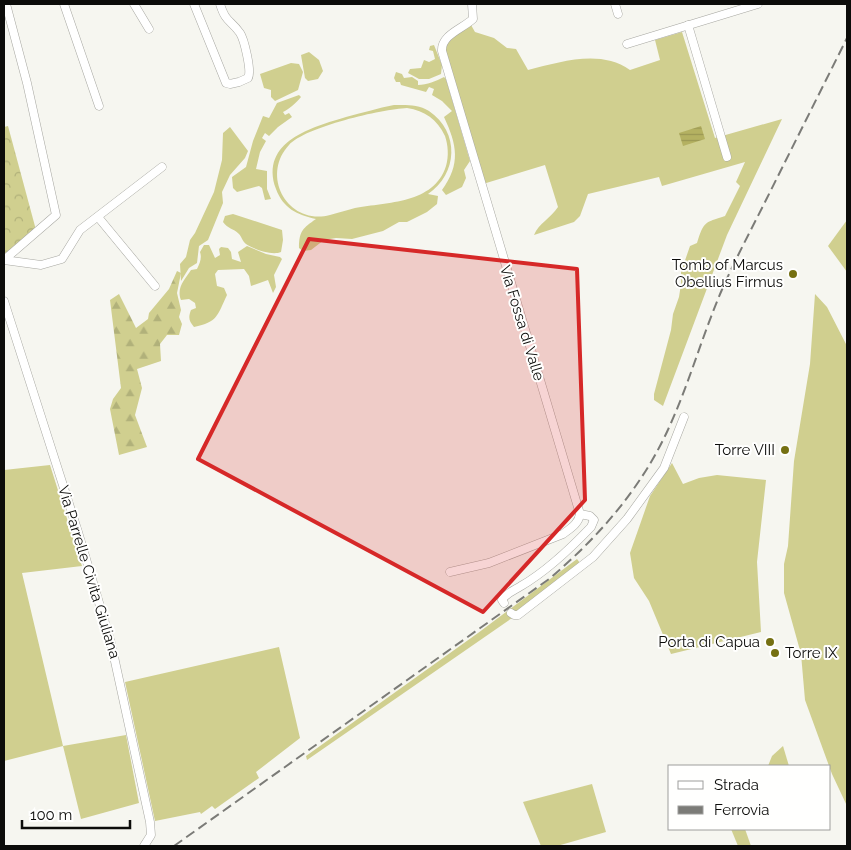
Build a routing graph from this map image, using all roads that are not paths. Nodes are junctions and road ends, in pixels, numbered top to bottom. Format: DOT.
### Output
graph roads {
  1 [pos="6,4"];
  2 [pos="64,4"];
  3 [pos="134,4"];
  4 [pos="194,4"];
  5 [pos="220,4"];
  6 [pos="472,4"];
  7 [pos="615,4"];
  8 [pos="758,4"];
  9 [pos="618,14"];
  10 [pos="688,25"];
  11 [pos="149,30"];
  12 [pos="627,44"];
  13 [pos="98,106"];
  14 [pos="727,158"];
  15 [pos="162,167"];
  16 [pos="98,217"];
  17 [pos="4,260"];
  18 [pos="155,286"];
  19 [pos="4,301"];
  20 [pos="684,417"];
  21 [pos="580,514"];
  22 [pos="450,572"];
  23 [pos="504,603"];
  24 [pos="511,613"];
  25 [pos="144,846"];
  1 -- 17 [label="street"];
  2 -- 13 [label="street"];
  3 -- 11 [label="street"];
  4 -- 5 [label="street"];
  6 -- 21 [label="street, Via Fossa di Valle"];
  7 -- 9 [label="street"];
  8 -- 10 [label="street"];
  10 -- 12 [label="street"];
  10 -- 14 [label="street"];
  15 -- 16 [label="street"];
  16 -- 17 [label="street"];
  16 -- 18 [label="street"];
  19 -- 25 [label="street, Via Parrelle Civita Giuliana"];
  20 -- 24 [label="street"];
  21 -- 22 [label="street"];
  21 -- 23 [label="street"];
}
